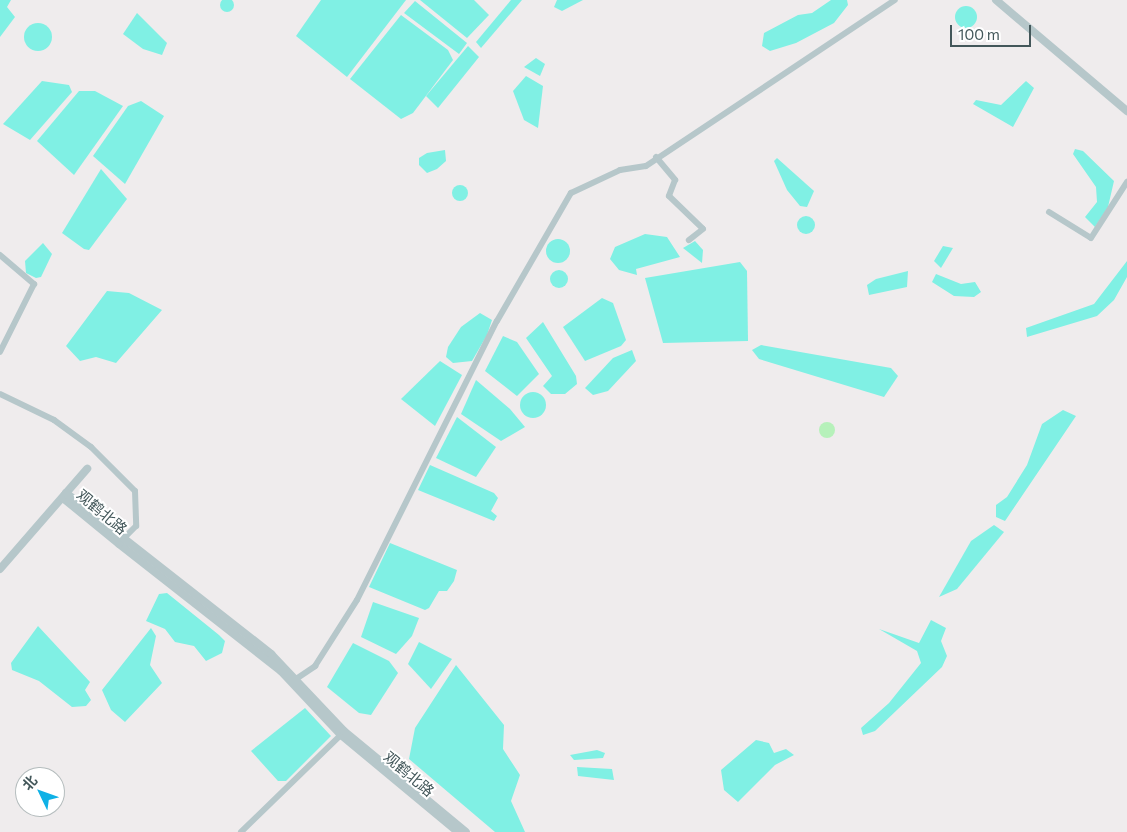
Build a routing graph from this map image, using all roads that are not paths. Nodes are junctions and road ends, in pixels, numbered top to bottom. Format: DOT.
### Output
graph roads {
  1 [pos="896,0"];
  2 [pos="996,0"];
  3 [pos="1127,111"];
  4 [pos="656,157"];
  5 [pos="1127,182"];
  6 [pos="1049,212"];
  7 [pos="688,240"];
  8 [pos="0,255"];
  9 [pos="0,352"];
  10 [pos="0,394"];
  11 [pos="87,468"];
  12 [pos="120,542"];
  13 [pos="0,569"];
  14 [pos="294,680"];
  15 [pos="343,733"];
  16 [pos="241,832"];
  17 [pos="458,832"];
  18 [pos="466,832"];
  1 -- 4 [label="street"];
  2 -- 3 [label="street"];
  4 -- 7 [label="street"];
  4 -- 14 [label="street"];
  5 -- 6 [label="street"];
  8 -- 9 [label="street"];
  10 -- 12 [label="street"];
  11 -- 13 [label="street"];
  12 -- 12 [label="street, 观鹤北路"];
  12 -- 14 [label="street, 观鹤北路"];
  14 -- 15 [label="street, 观鹤北路"];
  15 -- 16 [label="street"];
  15 -- 17 [label="street, 观鹤北路"];
  15 -- 18 [label="street, 观鹤北路"];
}
